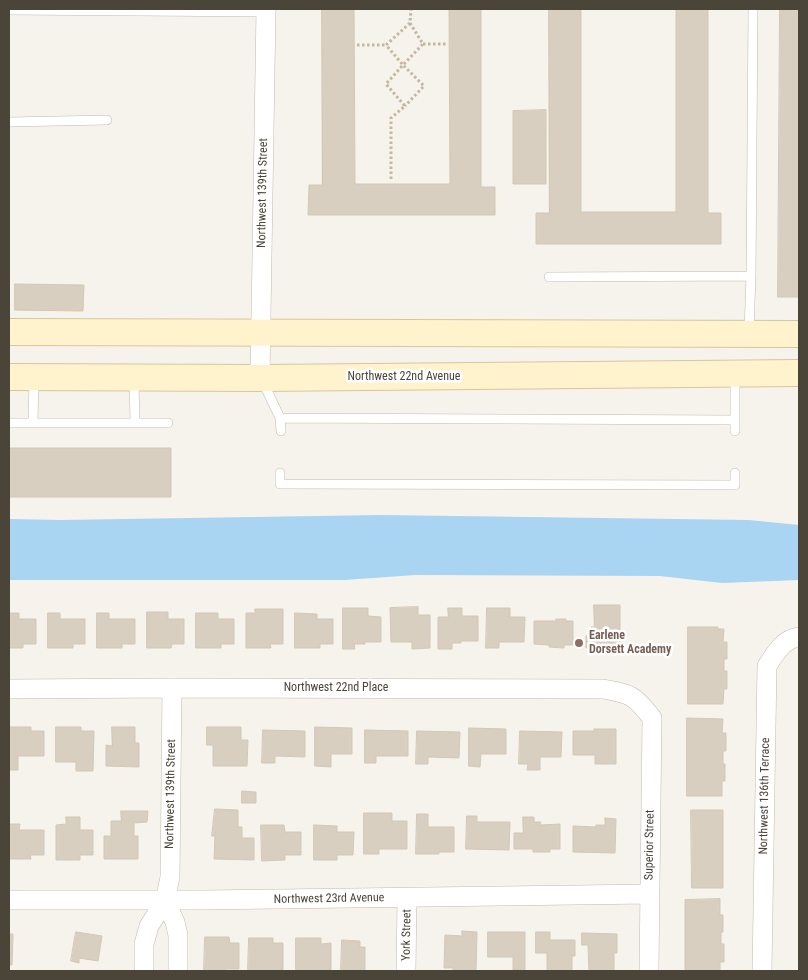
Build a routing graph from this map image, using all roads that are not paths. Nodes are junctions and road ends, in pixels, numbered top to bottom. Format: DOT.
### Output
graph roads {
  1 [pos="753,9"];
  2 [pos="9,10"];
  3 [pos="266,10"];
  4 [pos="107,120"];
  5 [pos="9,122"];
  6 [pos="750,276"];
  7 [pos="549,277"];
  8 [pos="9,332"];
  9 [pos="260,333"];
  10 [pos="748,334"];
  11 [pos="799,334"];
  12 [pos="799,373"];
  13 [pos="735,374"];
  14 [pos="21,377"];
  15 [pos="134,377"];
  16 [pos="260,378"];
  17 [pos="280,418"];
  18 [pos="735,420"];
  19 [pos="9,423"];
  20 [pos="33,423"];
  21 [pos="135,423"];
  22 [pos="168,423"];
  23 [pos="281,430"];
  24 [pos="735,431"];
  25 [pos="735,472"];
  26 [pos="280,473"];
  27 [pos="799,637"];
  28 [pos="172,688"];
  29 [pos="9,689"];
  30 [pos="652,718"];
  31 [pos="650,894"];
  32 [pos="407,898"];
  33 [pos="9,900"];
  34 [pos="165,901"];
  35 [pos="144,971"];
  36 [pos="178,971"];
  37 [pos="406,971"];
  38 [pos="649,971"];
  39 [pos="762,971"];
  1 -- 6 [label="lane"];
  2 -- 3 [label="lane"];
  3 -- 9 [label="street, Northwest 139th Street"];
  4 -- 5 [label="lane"];
  6 -- 7 [label="lane"];
  6 -- 10 [label="lane"];
  8 -- 9 [label="main road"];
  9 -- 10 [label="main road"];
  9 -- 16 [label="street, Northwest 139th Street"];
  10 -- 11 [label="main road"];
  12 -- 13 [label="main road, Northwest 22nd Avenue"];
  13 -- 16 [label="main road, Northwest 22nd Avenue"];
  13 -- 18 [label="lane"];
  14 -- 15 [label="main road, Northwest 22nd Avenue"];
  14 -- 20 [label="lane"];
  15 -- 16 [label="main road, Northwest 22nd Avenue"];
  15 -- 21 [label="lane"];
  16 -- 17 [label="lane"];
  17 -- 18 [label="lane"];
  17 -- 23 [label="lane"];
  18 -- 24 [label="lane"];
  19 -- 20 [label="lane"];
  20 -- 21 [label="lane"];
  21 -- 22 [label="lane"];
  25 -- 26 [label="lane"];
  27 -- 39 [label="street, Northwest 136th Terrace"];
  28 -- 29 [label="street, Northwest 22nd Place"];
  28 -- 30 [label="street, Northwest 22nd Place"];
  28 -- 34 [label="street, Northwest 139th Street"];
  30 -- 31 [label="street, Superior Street"];
  31 -- 32 [label="street, Northwest 23rd Avenue"];
  31 -- 38 [label="street, Superior Street"];
  32 -- 34 [label="street, Northwest 23rd Avenue"];
  32 -- 37 [label="street, York Street"];
  33 -- 34 [label="street, Northwest 23rd Avenue"];
  34 -- 35 [label="street, Northwest 139th Street"];
  34 -- 36 [label="street"];
}
